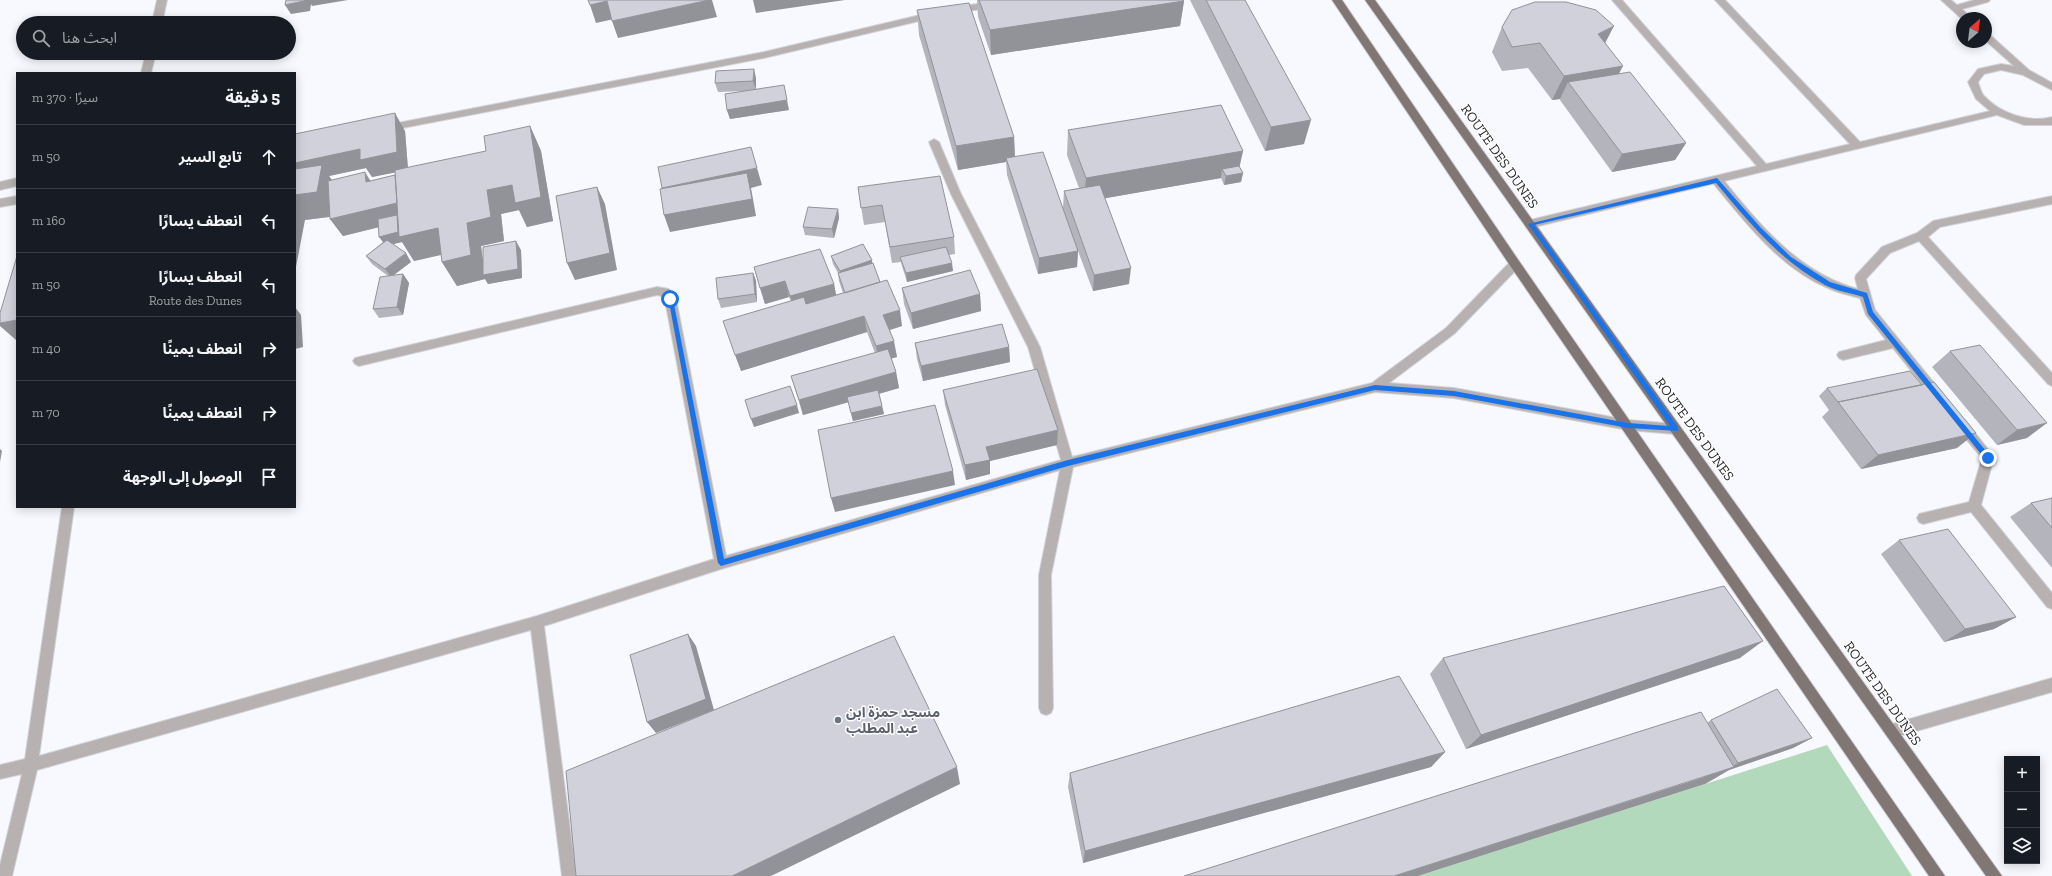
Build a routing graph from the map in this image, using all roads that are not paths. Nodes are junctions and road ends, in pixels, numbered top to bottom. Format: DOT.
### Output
graph roads {
  1 [pos="162,0"];
  2 [pos="1337,0"];
  3 [pos="1370,0"];
  4 [pos="1617,0"];
  5 [pos="1720,0"];
  6 [pos="1946,0"];
  7 [pos="1985,0"];
  8 [pos="1004,3"];
  9 [pos="1955,8"];
  10 [pos="1959,12"];
  11 [pos="159,16"];
  12 [pos="1992,41"];
  13 [pos="149,60"];
  14 [pos="146,72"];
  15 [pos="2026,72"];
  16 [pos="2052,87"];
  17 [pos="1998,112"];
  18 [pos="2052,120"];
  19 [pos="381,129"];
  20 [pos="934,142"];
  21 [pos="1858,146"];
  22 [pos="1765,168"];
  23 [pos="1717,180"];
  24 [pos="16,182"];
  25 [pos="0,186"];
  26 [pos="16,200"];
  27 [pos="2052,200"];
  28 [pos="0,203"];
  29 [pos="1530,224"];
  30 [pos="1921,236"];
  31 [pos="1515,264"];
  32 [pos="1865,295"];
  33 [pos="1895,343"];
  34 [pos="1843,355"];
  35 [pos="358,361"];
  36 [pos="2052,381"];
  37 [pos="1375,387"];
  38 [pos="1944,403"];
  39 [pos="1954,415"];
  40 [pos="1628,425"];
  41 [pos="1676,429"];
  42 [pos="1068,463"];
  43 [pos="1974,506"];
  44 [pos="68,508"];
  45 [pos="1923,518"];
  46 [pos="721,563"];
  47 [pos="2052,603"];
  48 [pos="537,622"];
  49 [pos="2052,685"];
  50 [pos="1046,708"];
  51 [pos="1892,731"];
  52 [pos="30,765"];
  53 [pos="0,772"];
  54 [pos="5,876"];
  55 [pos="569,876"];
  56 [pos="1938,876"];
  57 [pos="1995,876"];
  1 -- 11 [label="street"];
  2 -- 31 [label="main road"];
  3 -- 29 [label="main road, ROUTE DES DUNES"];
  4 -- 22 [label="street"];
  5 -- 21 [label="street"];
  6 -- 9 [label="street"];
  7 -- 9 [label="street"];
  8 -- 19 [label="street"];
  9 -- 10 [label="street"];
  12 -- 15 [label="street"];
  13 -- 14 [label="street"];
  15 -- 16 [label="street"];
  15 -- 17 [label="street"];
  17 -- 18 [label="street"];
  17 -- 21 [label="street"];
  20 -- 42 [label="street"];
  21 -- 22 [label="street"];
  22 -- 23 [label="street"];
  23 -- 29 [label="street"];
  23 -- 32 [label="street"];
  24 -- 25 [label="street"];
  26 -- 28 [label="street"];
  27 -- 30 [label="street"];
  29 -- 41 [label="main road, ROUTE DES DUNES"];
  30 -- 32 [label="street"];
  30 -- 36 [label="street"];
  31 -- 37 [label="street"];
  31 -- 40 [label="main road"];
  32 -- 33 [label="street"];
  33 -- 34 [label="street"];
  33 -- 38 [label="street"];
  35 -- 46 [label="street"];
  37 -- 40 [label="street"];
  37 -- 42 [label="street"];
  39 -- 43 [label="street"];
  40 -- 41 [label="street"];
  40 -- 56 [label="main road"];
  41 -- 51 [label="main road, ROUTE DES DUNES"];
  42 -- 46 [label="street"];
  42 -- 50 [label="street"];
  43 -- 45 [label="street"];
  43 -- 47 [label="street"];
  44 -- 52 [label="street"];
  46 -- 48 [label="street"];
  48 -- 52 [label="street"];
  48 -- 55 [label="street"];
  49 -- 51 [label="street"];
  51 -- 57 [label="main road, ROUTE DES DUNES"];
  52 -- 53 [label="street"];
  52 -- 54 [label="street"];
}
